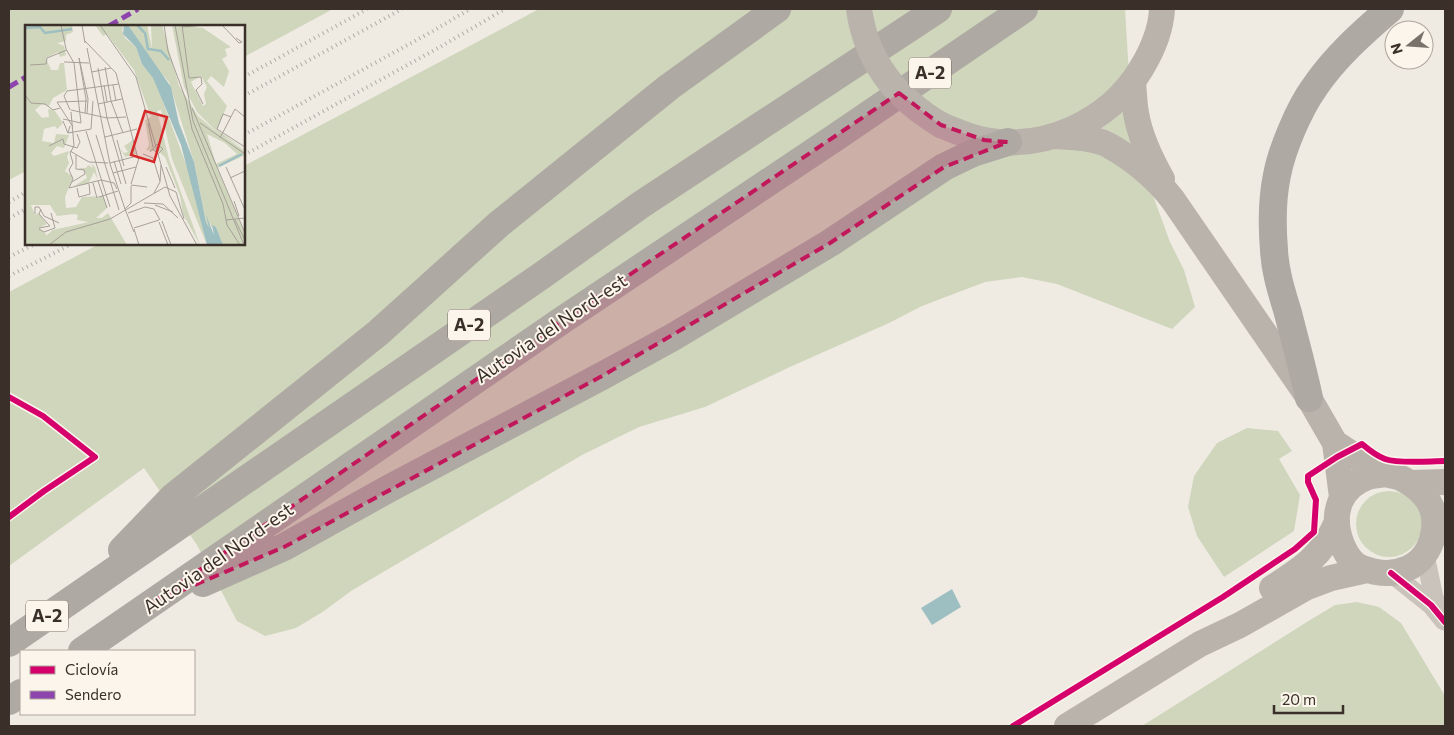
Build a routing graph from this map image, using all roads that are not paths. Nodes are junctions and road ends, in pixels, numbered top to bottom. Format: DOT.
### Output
graph roads {
  1 [pos="777,9"];
  2 [pos="860,9"];
  3 [pos="938,9"];
  4 [pos="1024,9"];
  5 [pos="1162,9"];
  6 [pos="1390,9"];
  7 [pos="1133,81"];
  8 [pos="1055,136"];
  9 [pos="1008,142"];
  10 [pos="1173,200"];
  11 [pos="1308,398"];
  12 [pos="1335,442"];
  13 [pos="1399,479"];
  14 [pos="1445,482"];
  15 [pos="1342,497"];
  16 [pos="1337,522"];
  17 [pos="1440,523"];
  18 [pos="1425,555"];
  19 [pos="1379,572"];
  20 [pos="85,590"];
  21 [pos="150,604"];
  22 [pos="1445,622"];
  23 [pos="9,643"];
  24 [pos="1200,644"];
  25 [pos="83,650"];
  26 [pos="20,694"];
  27 [pos="9,701"];
  28 [pos="1067,726"];
  1 -- 20 [label="highway"];
  2 -- 9 [label="main road, bridge"];
  3 -- 20 [label="highway, A-2"];
  4 -- 21 [label="highway, Autovia del Nord-est / A-2"];
  5 -- 7 [label="main road"];
  6 -- 11 [label="highway"];
  7 -- 8 [label="main road"];
  7 -- 10 [label="main road"];
  8 -- 9 [label="main road"];
  8 -- 10 [label="main road"];
  9 -- 21 [label="highway"];
  10 -- 11 [label="main road"];
  11 -- 12 [label="main road"];
  12 -- 13 [label="main road"];
  12 -- 15 [label="main road"];
  13 -- 14 [label="main road"];
  13 -- 15 [label="main road"];
  13 -- 17 [label="main road"];
  15 -- 16 [label="main road"];
  16 -- 19 [label="main road"];
  16 -- 24 [label="main road"];
  17 -- 18 [label="main road"];
  18 -- 19 [label="main road"];
  18 -- 22 [label="street"];
  19 -- 22 [label="street"];
  19 -- 24 [label="main road"];
  20 -- 23 [label="highway, A-2"];
  21 -- 25 [label="highway, Autovia del Nord-est / A-2"];
  24 -- 28 [label="main road"];
  26 -- 27 [label="highway"];
}
